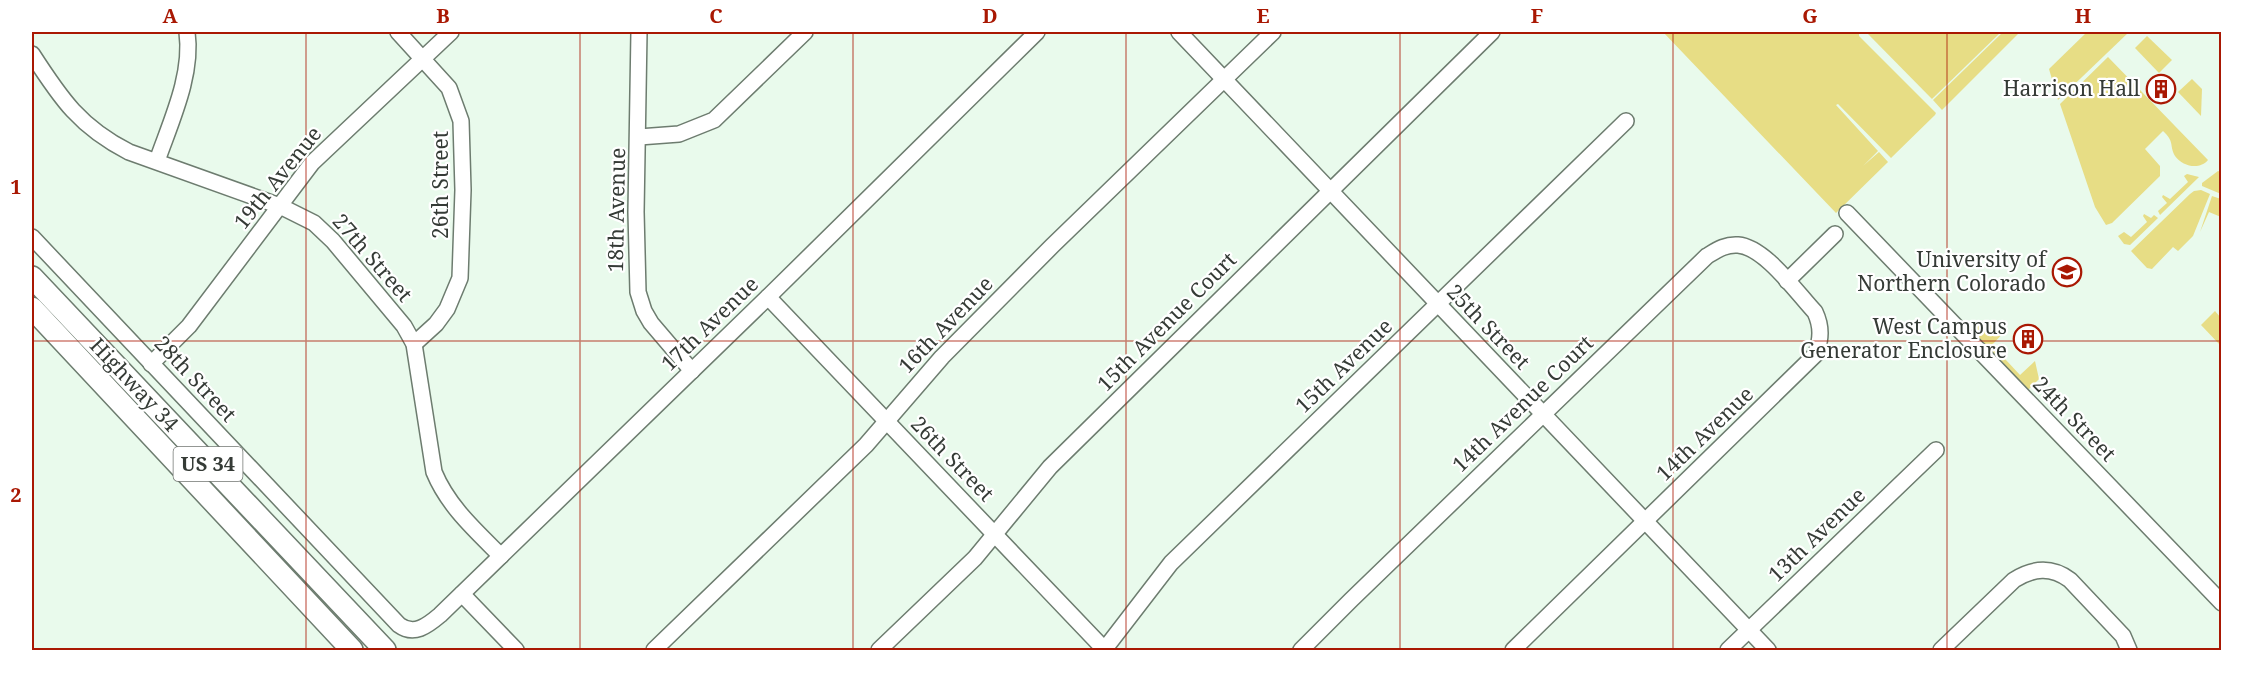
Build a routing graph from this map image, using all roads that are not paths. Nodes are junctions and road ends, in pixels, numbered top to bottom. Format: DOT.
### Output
graph roads {
  1 [pos="187,32"];
  2 [pos="398,32"];
  3 [pos="451,32"];
  4 [pos="639,32"];
  5 [pos="805,32"];
  6 [pos="1037,32"];
  7 [pos="1179,32"];
  8 [pos="1273,32"];
  9 [pos="1492,32"];
  10 [pos="32,54"];
  11 [pos="423,58"];
  12 [pos="1224,79"];
  13 [pos="1626,121"];
  14 [pos="639,137"];
  15 [pos="157,161"];
  16 [pos="1331,190"];
  17 [pos="280,206"];
  18 [pos="1847,213"];
  19 [pos="1835,234"];
  20 [pos="32,237"];
  21 [pos="32,277"];
  22 [pos="1787,281"];
  23 [pos="768,297"];
  24 [pos="1437,304"];
  25 [pos="32,308"];
  26 [pos="414,344"];
  27 [pos="152,363"];
  28 [pos="692,371"];
  29 [pos="1543,415"];
  30 [pos="887,421"];
  31 [pos="1936,450"];
  32 [pos="1646,522"];
  33 [pos="996,535"];
  34 [pos="501,556"];
  35 [pos="462,594"];
  36 [pos="2222,603"];
  37 [pos="403,628"];
  38 [pos="1749,630"];
  39 [pos="1105,650"];
  40 [pos="352,651"];
  41 [pos="385,651"];
  42 [pos="516,651"];
  43 [pos="654,651"];
  44 [pos="879,651"];
  45 [pos="1301,651"];
  46 [pos="1513,651"];
  47 [pos="1728,651"];
  48 [pos="1768,651"];
  49 [pos="1941,651"];
  50 [pos="2129,651"];
  1 -- 15 [label="street"];
  2 -- 11 [label="street, 26th Street"];
  3 -- 11 [label="street, 19th Avenue"];
  4 -- 14 [label="street, 18th Avenue"];
  5 -- 14 [label="street"];
  6 -- 23 [label="street, 17th Avenue"];
  7 -- 12 [label="street, 25th Street"];
  8 -- 12 [label="street, 16th Avenue"];
  9 -- 16 [label="street, 15th Avenue Court"];
  10 -- 15 [label="street, 27th Street"];
  11 -- 17 [label="street, 19th Avenue"];
  11 -- 26 [label="street, 26th Street"];
  12 -- 16 [label="street, 25th Street"];
  12 -- 30 [label="street, 16th Avenue"];
  13 -- 24 [label="street, 15th Avenue"];
  14 -- 28 [label="street, 18th Avenue"];
  15 -- 17 [label="street, 27th Street"];
  16 -- 24 [label="street, 25th Street"];
  16 -- 33 [label="street, 15th Avenue Court"];
  17 -- 26 [label="street, 27th Street"];
  17 -- 27 [label="street, 19th Avenue"];
  18 -- 36 [label="street, 24th Street"];
  19 -- 22 [label="street"];
  20 -- 27 [label="street, 28th Street"];
  21 -- 41 [label="highway, Highway 34 / US 34"];
  22 -- 29 [label="street, 14th Avenue Court"];
  22 -- 32 [label="street, 14th Avenue"];
  23 -- 28 [label="street, 17th Avenue"];
  23 -- 30 [label="street, 26th Street"];
  24 -- 29 [label="street, 25th Street"];
  24 -- 39 [label="street, 15th Avenue"];
  25 -- 40 [label="highway, Highway 34 / US 34"];
  26 -- 34 [label="street, 27th Street"];
  27 -- 37 [label="street, 28th Street"];
  28 -- 34 [label="street, 17th Avenue"];
  29 -- 32 [label="street, 25th Street"];
  29 -- 45 [label="street, 14th Avenue Court"];
  30 -- 33 [label="street, 26th Street"];
  30 -- 43 [label="street, 16th Avenue"];
  31 -- 38 [label="street, 13th Avenue"];
  32 -- 38 [label="street, 25th Street"];
  32 -- 46 [label="street, 14th Avenue"];
  33 -- 39 [label="street, 26th Street"];
  33 -- 44 [label="street, 15th Avenue Court"];
  34 -- 35 [label="street, 17th Avenue"];
  35 -- 37 [label="street, 17th Avenue"];
  35 -- 42 [label="street"];
  38 -- 47 [label="street, 13th Avenue"];
  38 -- 48 [label="street, 25th Street"];
  49 -- 50 [label="street"];
}
